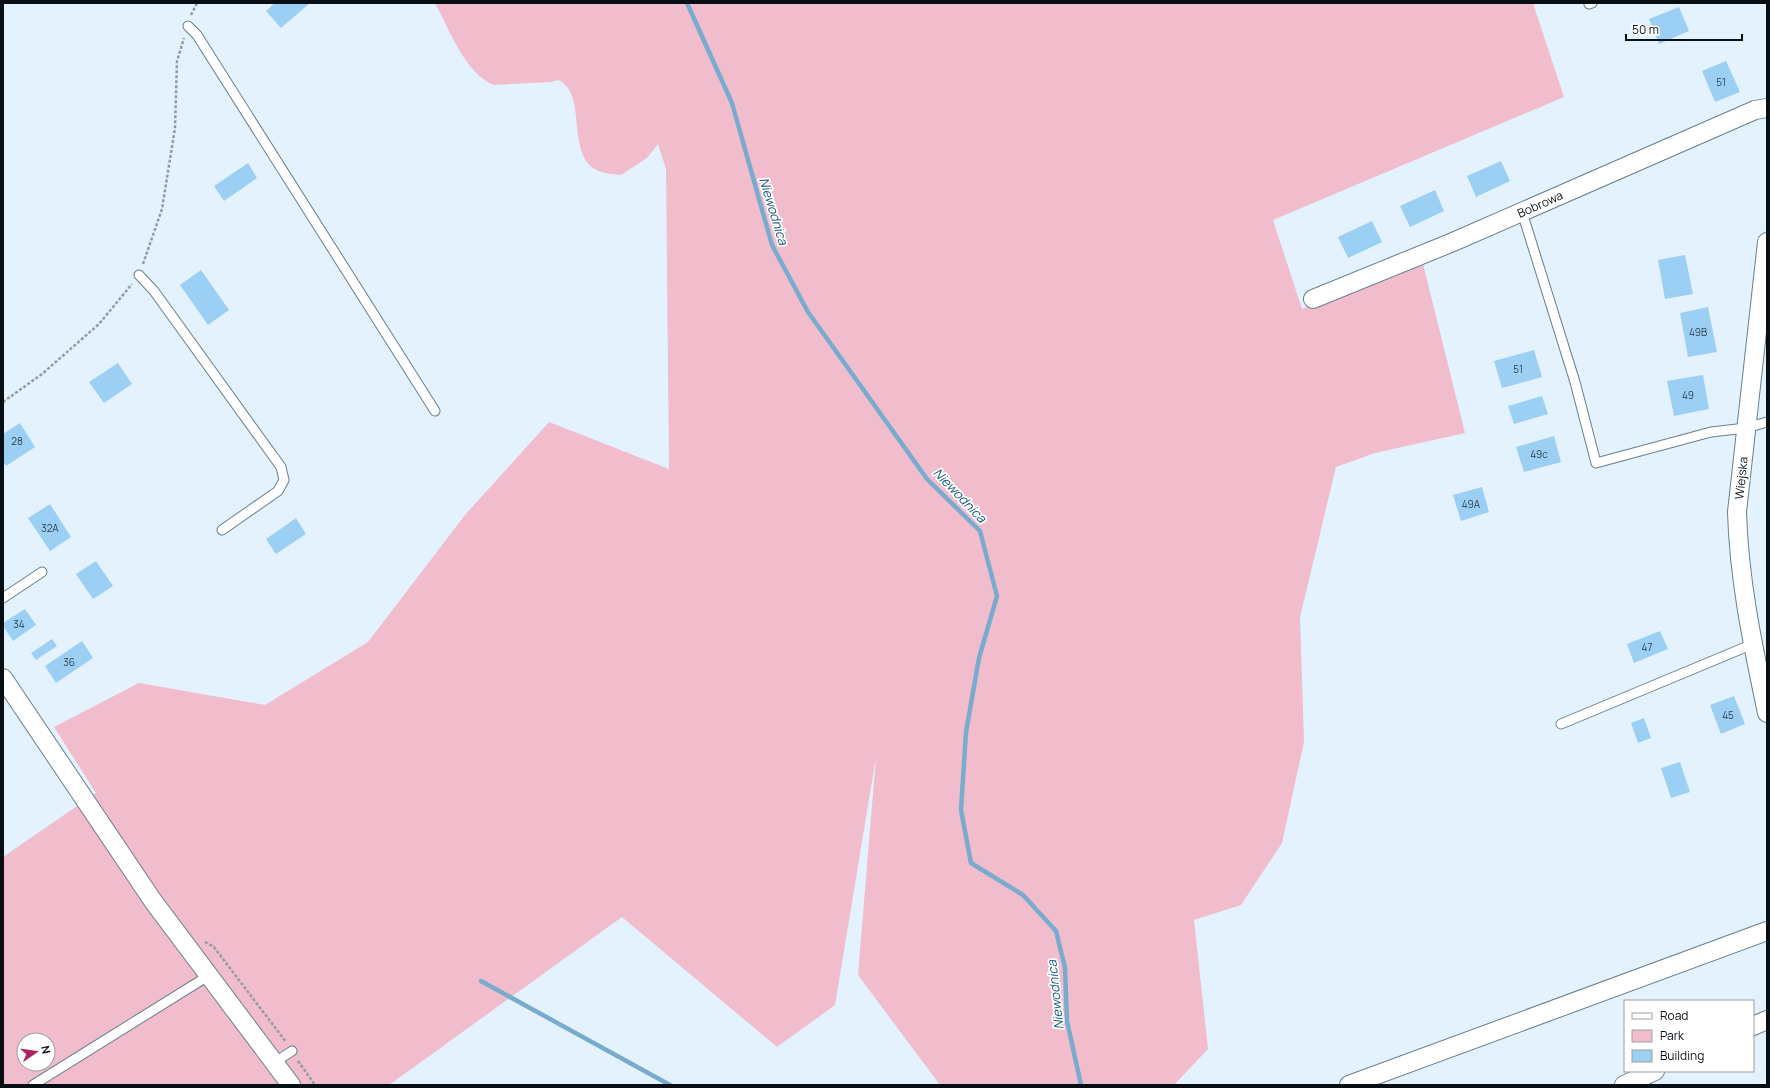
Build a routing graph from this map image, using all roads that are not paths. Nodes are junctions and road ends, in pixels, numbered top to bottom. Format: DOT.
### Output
graph roads {
  1 [pos="188,26"];
  2 [pos="1767,108"];
  3 [pos="1522,212"];
  4 [pos="1767,242"];
  5 [pos="1765,274"];
  6 [pos="139,275"];
  7 [pos="1313,299"];
  8 [pos="436,411"];
  9 [pos="1767,422"];
  10 [pos="1746,428"];
  11 [pos="222,530"];
  12 [pos="42,572"];
  13 [pos="3,598"];
  14 [pos="1753,644"];
  15 [pos="3,678"];
  16 [pos="1767,713"];
  17 [pos="1561,724"];
  18 [pos="1767,931"];
  19 [pos="208,976"];
  20 [pos="1767,1020"];
  21 [pos="1754,1026"];
  22 [pos="292,1051"];
  23 [pos="275,1062"];
  24 [pos="1653,1072"];
  25 [pos="33,1085"];
  26 [pos="291,1085"];
  27 [pos="1349,1085"];
  28 [pos="1624,1085"];
  1 -- 8 [label="lane"];
  2 -- 3 [label="street, Bobrowa"];
  3 -- 7 [label="street, Bobrowa"];
  3 -- 10 [label="lane"];
  4 -- 5 [label="street, Wiejska"];
  5 -- 10 [label="street, Wiejska"];
  6 -- 11 [label="lane"];
  9 -- 10 [label="lane"];
  10 -- 14 [label="street, Wiejska"];
  12 -- 13 [label="lane"];
  14 -- 16 [label="street, Wiejska"];
  14 -- 17 [label="lane"];
  15 -- 19 [label="street"];
  18 -- 27 [label="street"];
  19 -- 23 [label="street"];
  19 -- 25 [label="lane"];
  20 -- 21 [label="street"];
  22 -- 23 [label="lane"];
  23 -- 26 [label="street"];
  24 -- 28 [label="street"];
}
